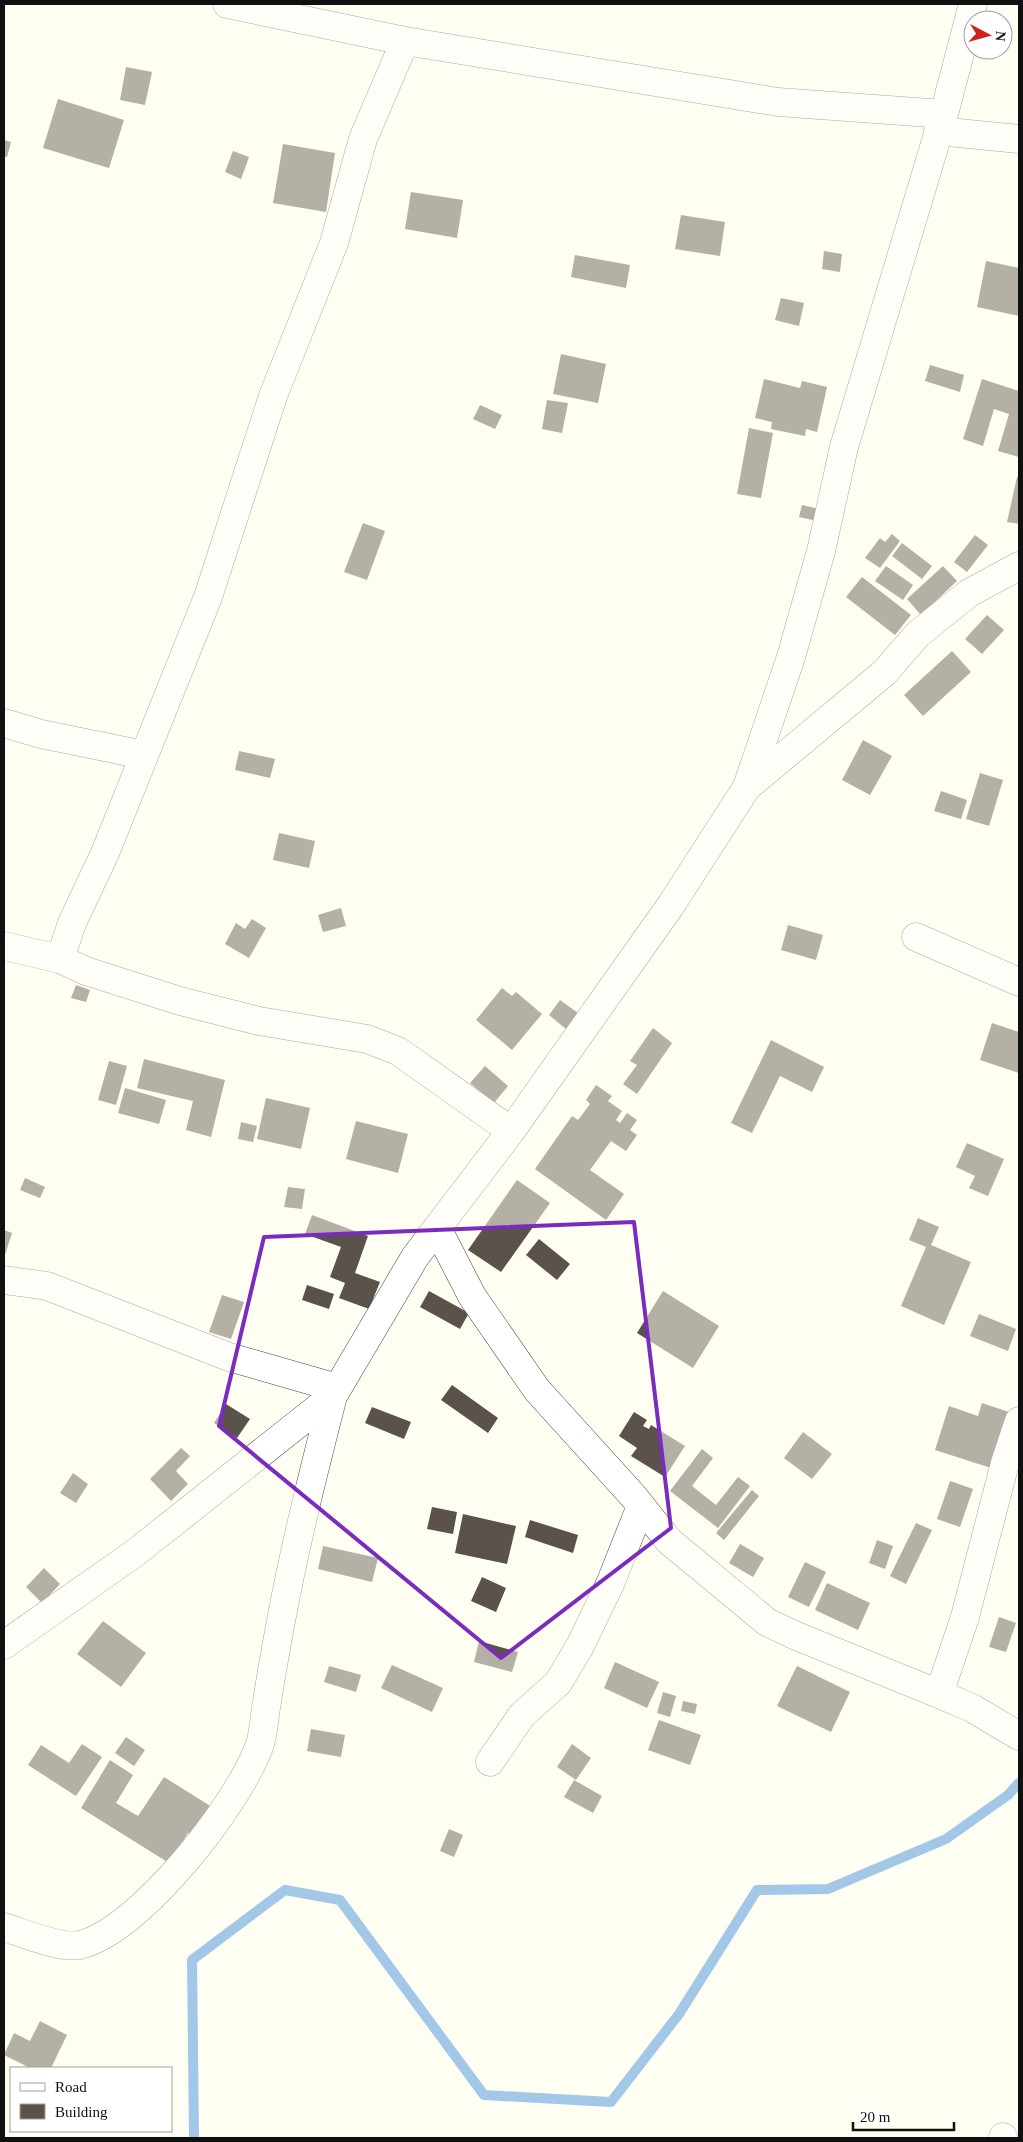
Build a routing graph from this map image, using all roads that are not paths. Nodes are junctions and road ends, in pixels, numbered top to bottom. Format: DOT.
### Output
graph roads {
  1 [pos="227,4"];
  2 [pos="973,4"];
  3 [pos="405,41"];
  4 [pos="941,123"];
  5 [pos="1019,140"];
  6 [pos="1019,566"];
  7 [pos="4,723"];
  8 [pos="144,755"];
  9 [pos="747,787"];
  10 [pos="916,938"];
  11 [pos="4,946"];
  12 [pos="60,959"];
  13 [pos="1019,982"];
  14 [pos="511,1131"];
  15 [pos="437,1228"];
  16 [pos="4,1280"];
  17 [pos="335,1392"];
  18 [pos="1019,1421"];
  19 [pos="641,1506"];
  20 [pos="4,1646"];
  21 [pos="939,1694"];
  22 [pos="1019,1736"];
  23 [pos="490,1762"];
  24 [pos="4,1926"];
  1 -- 3 [label="street"];
  2 -- 4 [label="street"];
  3 -- 4 [label="street"];
  3 -- 8 [label="street"];
  4 -- 5 [label="street"];
  4 -- 9 [label="street"];
  6 -- 9 [label="street"];
  7 -- 8 [label="street"];
  8 -- 12 [label="street"];
  9 -- 14 [label="street"];
  10 -- 13 [label="street"];
  11 -- 12 [label="street"];
  12 -- 14 [label="street"];
  14 -- 15 [label="street"];
  15 -- 17 [label="street"];
  15 -- 19 [label="street"];
  16 -- 17 [label="street"];
  17 -- 20 [label="street"];
  17 -- 24 [label="street"];
  18 -- 21 [label="street"];
  19 -- 21 [label="street"];
  19 -- 23 [label="street"];
  21 -- 22 [label="street"];
}
